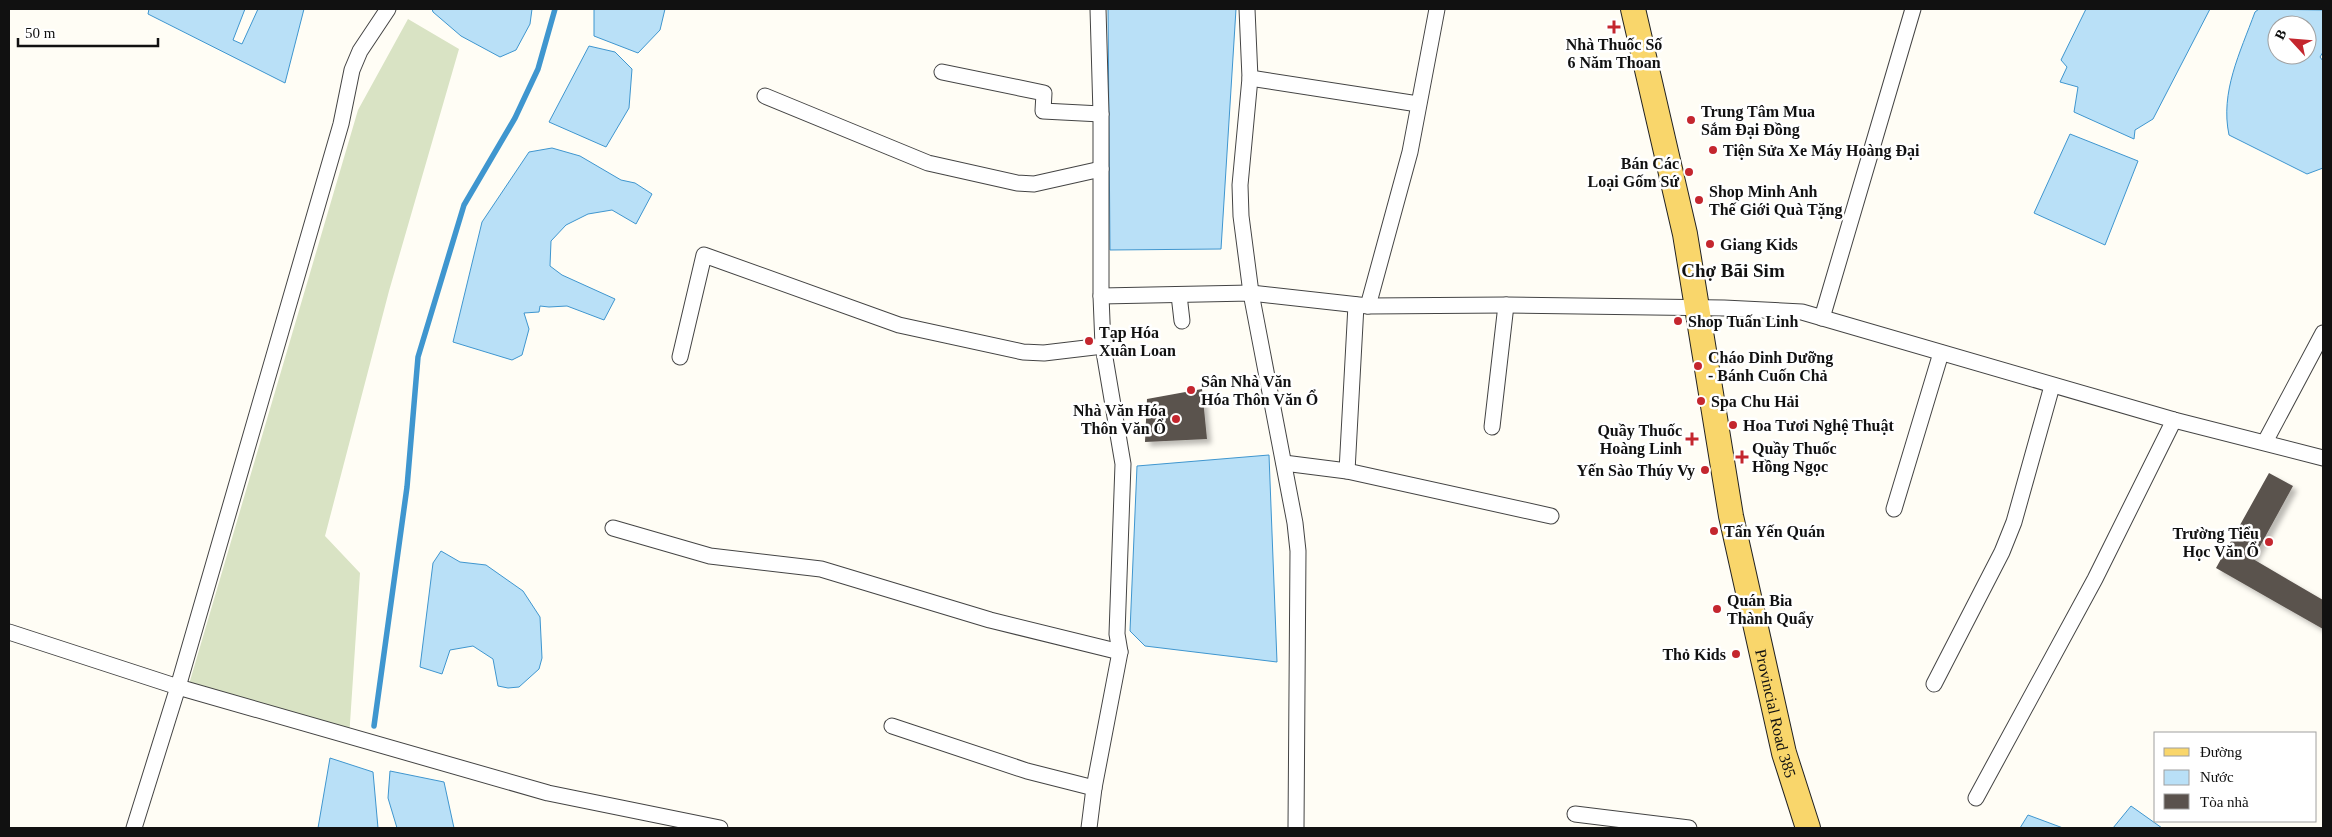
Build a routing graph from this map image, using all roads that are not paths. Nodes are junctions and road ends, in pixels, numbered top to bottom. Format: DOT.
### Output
graph roads {
  1 [pos="388,9"];
  2 [pos="1098,9"];
  3 [pos="1247,9"];
  4 [pos="1437,9"];
  5 [pos="1633,9"];
  6 [pos="1913,9"];
  7 [pos="942,72"];
  8 [pos="1250,78"];
  9 [pos="766,96"];
  10 [pos="1418,104"];
  11 [pos="1101,114"];
  12 [pos="1101,169"];
  13 [pos="1251,293"];
  14 [pos="1179,295"];
  15 [pos="1101,296"];
  16 [pos="1362,305"];
  17 [pos="1506,305"];
  18 [pos="1698,308"];
  19 [pos="1822,318"];
  20 [pos="1182,321"];
  21 [pos="2323,333"];
  22 [pos="1103,346"];
  23 [pos="1941,353"];
  24 [pos="680,357"];
  25 [pos="2052,386"];
  26 [pos="2174,420"];
  27 [pos="1492,427"];
  28 [pos="2264,442"];
  29 [pos="2323,458"];
  30 [pos="1284,463"];
  31 [pos="1347,472"];
  32 [pos="1894,509"];
  33 [pos="1551,516"];
  34 [pos="613,528"];
  35 [pos="9,632"];
  36 [pos="1120,652"];
  37 [pos="1934,684"];
  38 [pos="178,687"];
  39 [pos="892,726"];
  40 [pos="1094,788"];
  41 [pos="1976,798"];
  42 [pos="1575,814"];
  43 [pos="134,828"];
  44 [pos="720,828"];
  45 [pos="1089,828"];
  46 [pos="1296,828"];
  47 [pos="1689,828"];
  48 [pos="1808,828"];
  1 -- 38 [label="street"];
  2 -- 11 [label="street"];
  3 -- 8 [label="street"];
  4 -- 10 [label="street"];
  5 -- 18 [label="main road, Provincial Road 385"];
  6 -- 19 [label="street"];
  7 -- 11 [label="street"];
  8 -- 10 [label="street"];
  8 -- 13 [label="street"];
  9 -- 12 [label="street"];
  10 -- 16 [label="street"];
  11 -- 12 [label="street"];
  12 -- 15 [label="street"];
  13 -- 14 [label="street"];
  13 -- 16 [label="street"];
  13 -- 30 [label="street"];
  14 -- 15 [label="street"];
  14 -- 20 [label="street"];
  15 -- 22 [label="street"];
  16 -- 17 [label="street"];
  16 -- 31 [label="street"];
  17 -- 18 [label="street"];
  17 -- 27 [label="street"];
  18 -- 19 [label="street"];
  18 -- 48 [label="main road, Provincial Road 385"];
  19 -- 23 [label="street"];
  21 -- 28 [label="street"];
  22 -- 24 [label="street"];
  22 -- 36 [label="street"];
  23 -- 25 [label="street"];
  23 -- 32 [label="street"];
  25 -- 26 [label="street"];
  25 -- 37 [label="street"];
  26 -- 28 [label="street"];
  26 -- 41 [label="street"];
  28 -- 29 [label="street"];
  30 -- 31 [label="street"];
  30 -- 46 [label="street"];
  31 -- 33 [label="street"];
  34 -- 36 [label="street"];
  35 -- 38 [label="street"];
  36 -- 40 [label="street"];
  38 -- 43 [label="street"];
  38 -- 44 [label="street"];
  39 -- 40 [label="street"];
  40 -- 45 [label="street"];
  42 -- 47 [label="street"];
}
